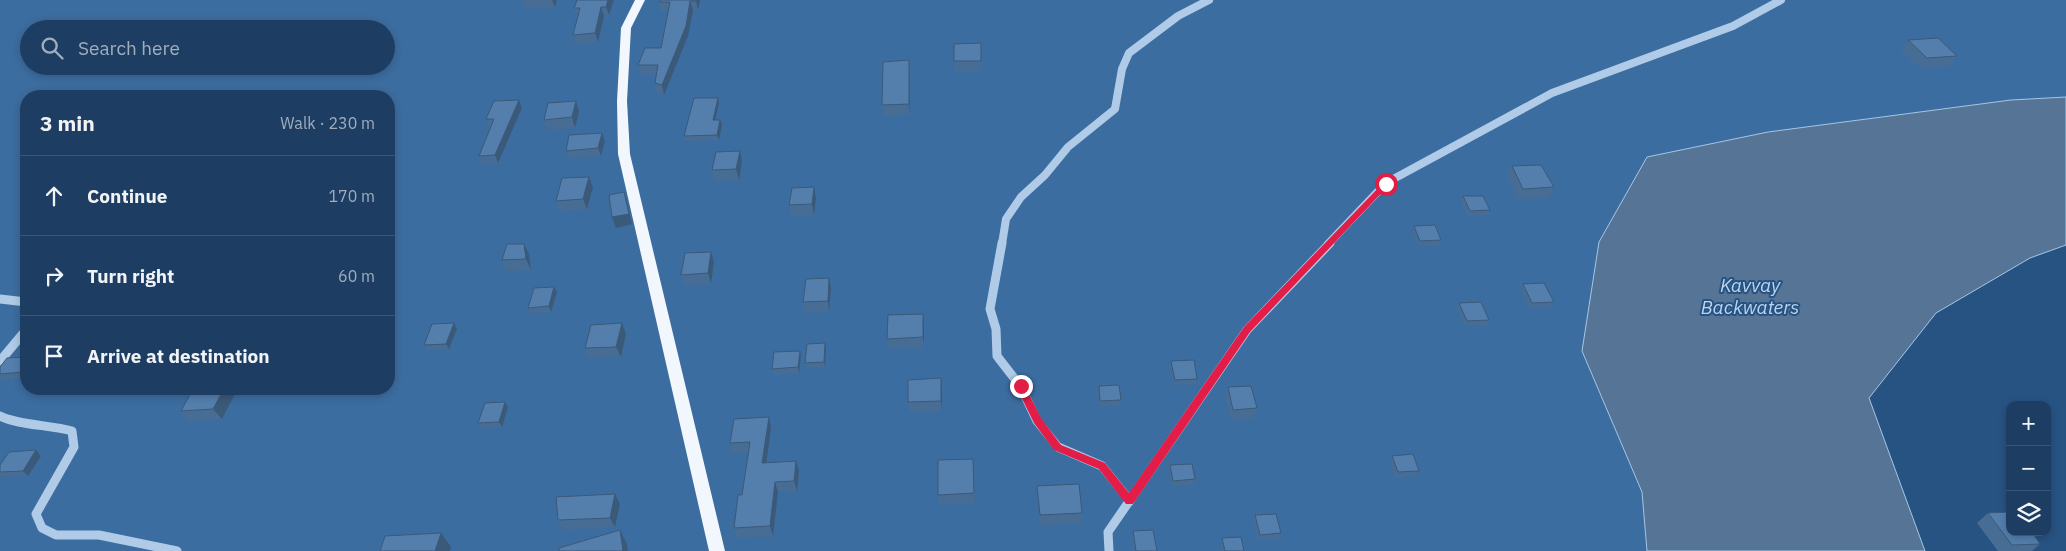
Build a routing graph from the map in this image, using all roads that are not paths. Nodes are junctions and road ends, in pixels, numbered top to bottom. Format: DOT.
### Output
graph roads {
  1 [pos="640,0"];
  2 [pos="1209,0"];
  3 [pos="1781,0"];
  4 [pos="0,299"];
  5 [pos="20,301"];
  6 [pos="20,337"];
  7 [pos="1,358"];
  8 [pos="0,416"];
  9 [pos="1130,501"];
  10 [pos="177,551"];
  11 [pos="717,551"];
  12 [pos="1109,551"];
  1 -- 11 [label="main road"];
  2 -- 9 [label="street"];
  3 -- 9 [label="street"];
  4 -- 5 [label="street"];
  6 -- 7 [label="street"];
  8 -- 10 [label="street"];
  9 -- 12 [label="street"];
}
